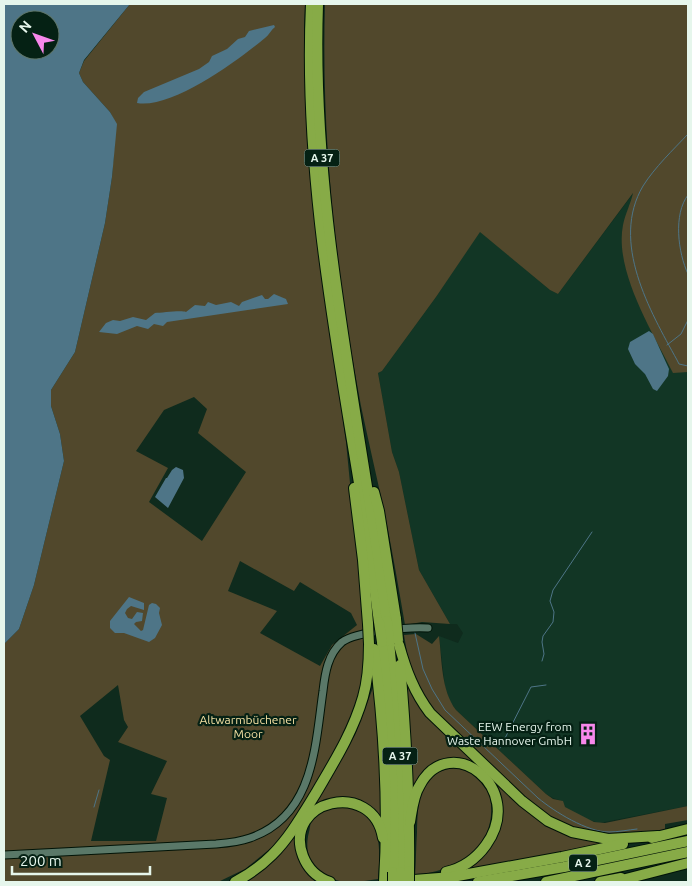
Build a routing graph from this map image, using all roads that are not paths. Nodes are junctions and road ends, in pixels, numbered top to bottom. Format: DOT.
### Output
graph roads {
  1 [pos="311,4"];
  2 [pos="318,4"];
  3 [pos="353,447"];
  4 [pos="380,622"];
  5 [pos="428,628"];
  6 [pos="385,643"];
  7 [pos="410,822"];
  8 [pos="688,829"];
  9 [pos="658,836"];
  10 [pos="688,841"];
  11 [pos="688,852"];
  12 [pos="4,855"];
  13 [pos="688,863"];
  14 [pos="642,874"];
  15 [pos="397,876"];
  16 [pos="235,882"];
  17 [pos="330,882"];
  18 [pos="478,882"];
  19 [pos="546,882"];
  20 [pos="600,882"];
  21 [pos="614,882"];
  1 -- 3 [label="highway, A 37"];
  2 -- 4 [label="highway, A 37"];
  3 -- 4 [label="highway, A 37"];
  3 -- 4 [label="highway"];
  4 -- 6 [label="highway"];
  4 -- 6 [label="highway, bridge"];
  5 -- 12 [label="street"];
  6 -- 7 [label="highway"];
  6 -- 9 [label="highway"];
  6 -- 15 [label="highway, A 37"];
  6 -- 16 [label="highway"];
  7 -- 15 [label="highway"];
  7 -- 15 [label="highway"];
  8 -- 9 [label="highway"];
  9 -- 15 [label="highway"];
  10 -- 18 [label="highway, A 2"];
  11 -- 19 [label="highway, A 2"];
  13 -- 14 [label="highway"];
  14 -- 20 [label="highway"];
  14 -- 21 [label="highway"];
  15 -- 17 [label="highway"];
}
